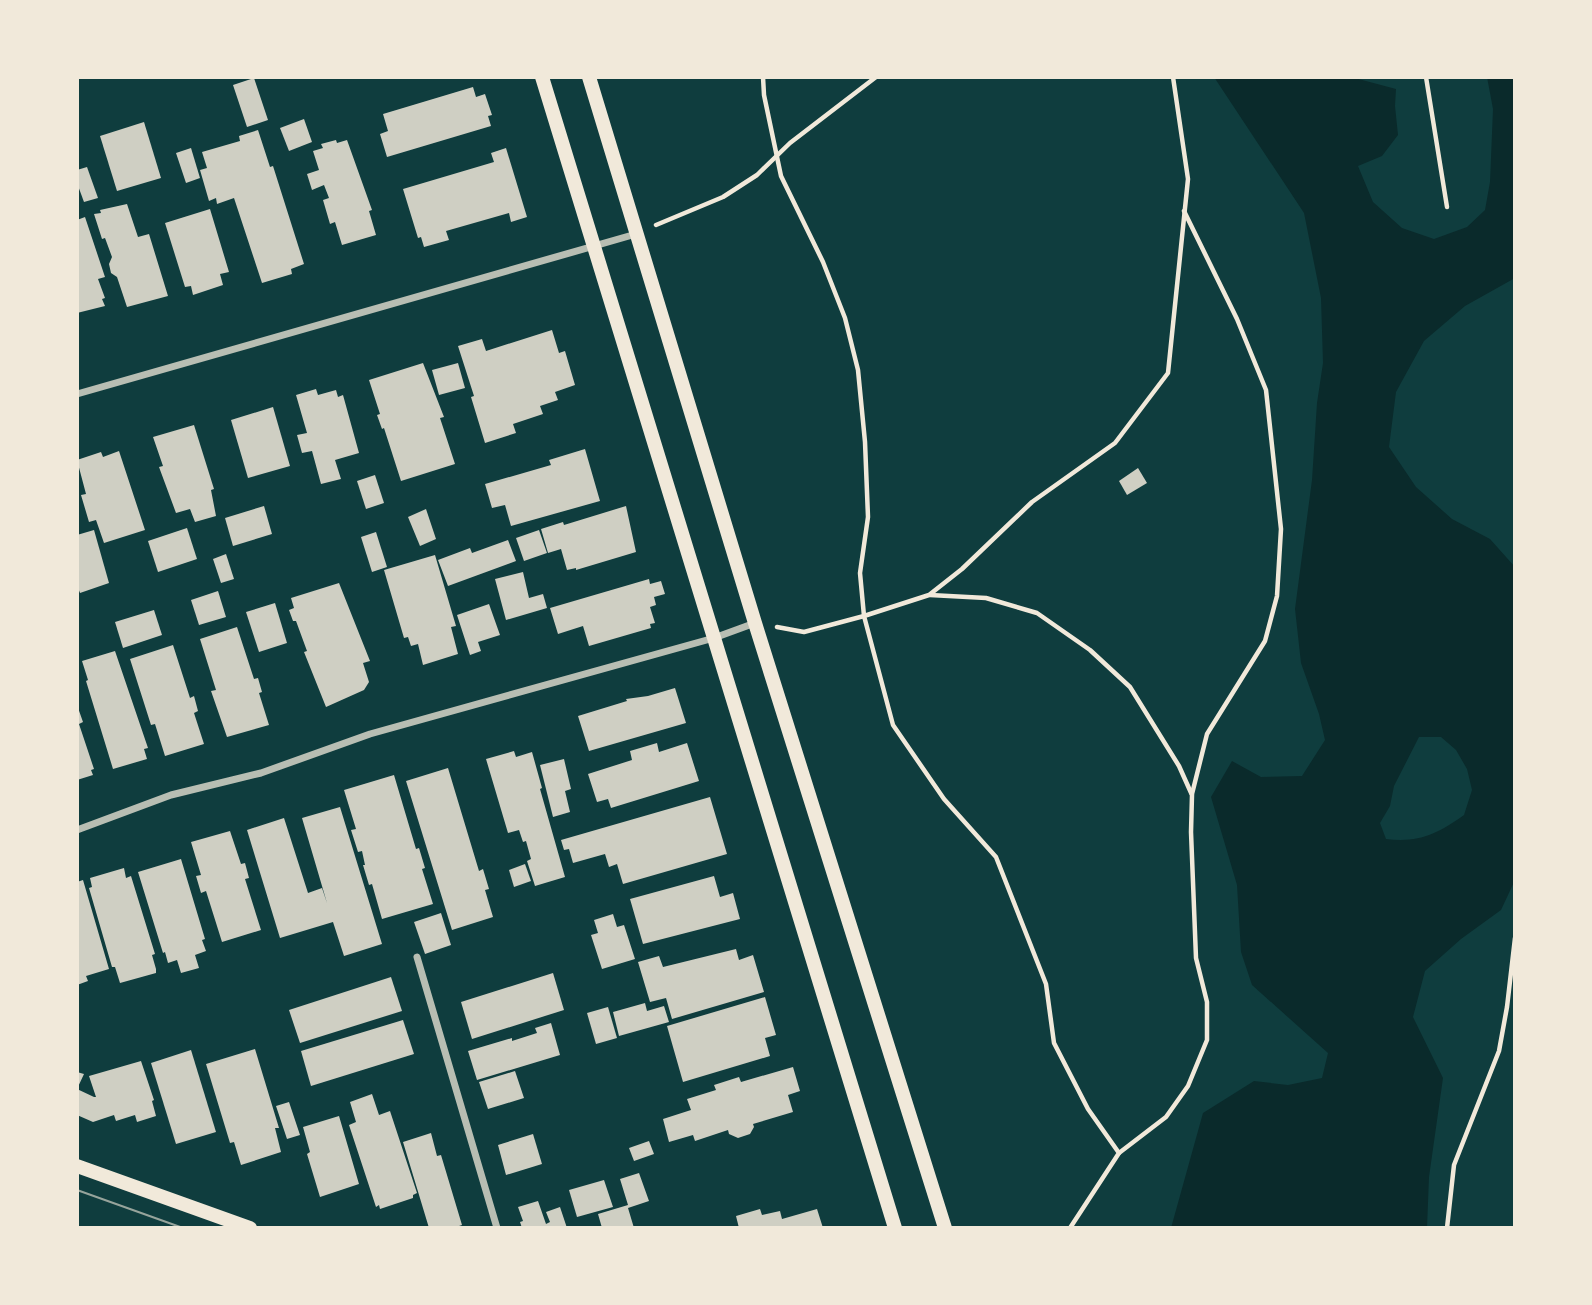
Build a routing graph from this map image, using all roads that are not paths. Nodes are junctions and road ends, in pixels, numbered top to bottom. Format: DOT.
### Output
graph roads {
  1 [pos="542,77"];
  2 [pos="589,77"];
  3 [pos="636,234"];
  4 [pos="594,246"];
  5 [pos="77,394"];
  6 [pos="755,623"];
  7 [pos="713,638"];
  8 [pos="77,830"];
  9 [pos="417,957"];
  10 [pos="77,1166"];
  11 [pos="250,1228"];
  12 [pos="497,1228"];
  13 [pos="895,1228"];
  14 [pos="945,1228"];
  1 -- 4 [label="main road"];
  2 -- 3 [label="main road"];
  3 -- 4 [label="street"];
  3 -- 6 [label="main road"];
  4 -- 5 [label="street"];
  4 -- 7 [label="main road"];
  6 -- 7 [label="street"];
  6 -- 14 [label="main road"];
  7 -- 8 [label="street"];
  7 -- 13 [label="main road"];
  9 -- 12 [label="street"];
  10 -- 11 [label="main road"];
}
